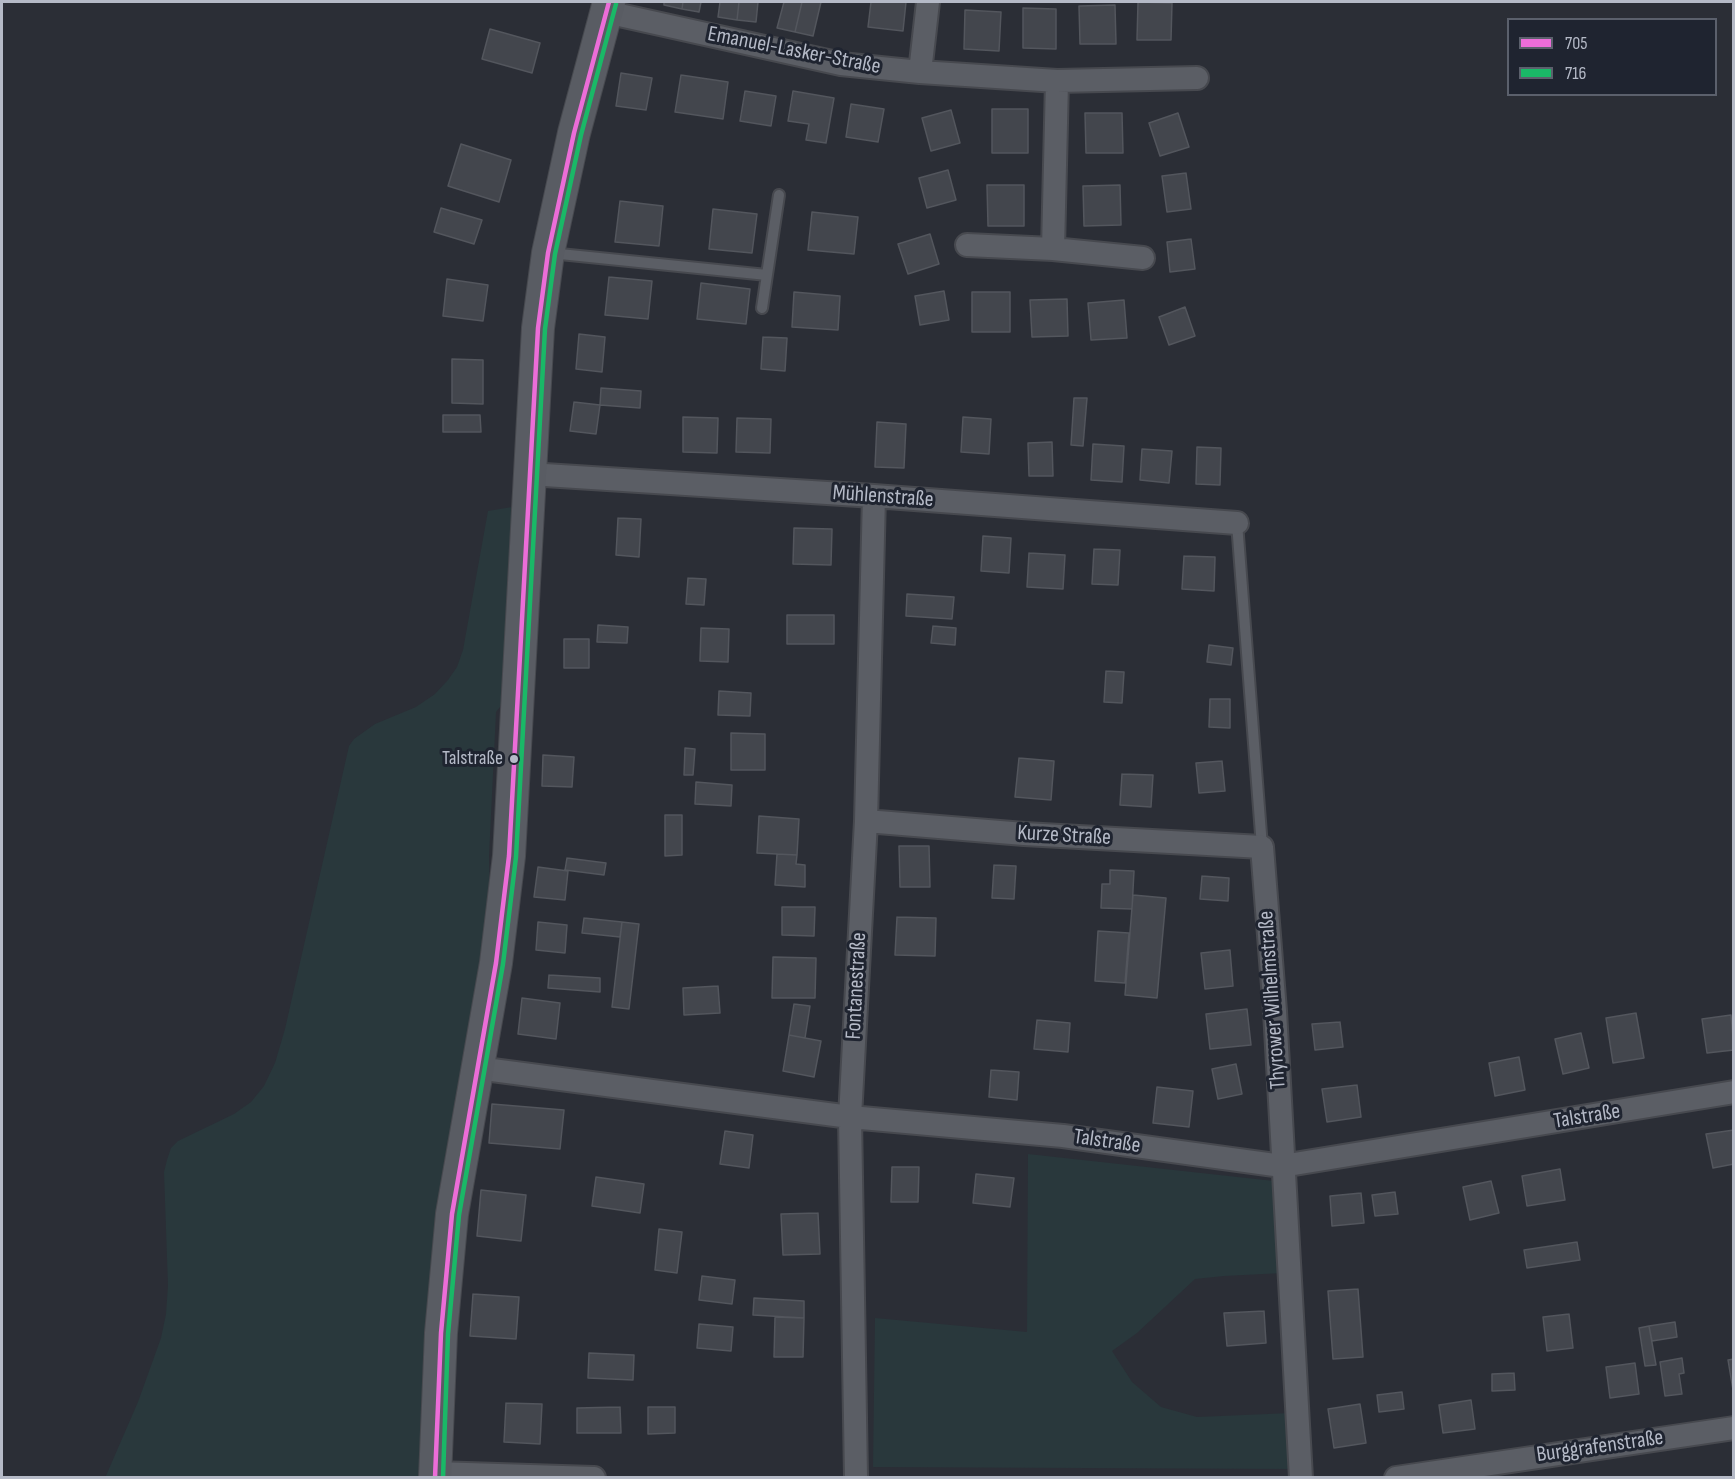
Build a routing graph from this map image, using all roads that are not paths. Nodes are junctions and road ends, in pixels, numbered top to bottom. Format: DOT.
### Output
graph roads {
  1 [pos="928,2"];
  2 [pos="607,7"];
  3 [pos="920,72"];
  4 [pos="1197,78"];
  5 [pos="1057,81"];
  6 [pos="779,195"];
  7 [pos="967,245"];
  8 [pos="1053,249"];
  9 [pos="548,253"];
  10 [pos="1143,258"];
  11 [pos="767,275"];
  12 [pos="762,308"];
  13 [pos="529,474"];
  14 [pos="874,496"];
  15 [pos="1237,523"];
  16 [pos="866,820"];
  17 [pos="1262,847"];
  18 [pos="477,1068"];
  19 [pos="1734,1092"];
  20 [pos="850,1117"];
  21 [pos="1282,1166"];
  22 [pos="1734,1428"];
  23 [pos="435,1475"];
  24 [pos="594,1478"];
  25 [pos="856,1478"];
  26 [pos="1301,1478"];
  27 [pos="1396,1478"];
  1 -- 3 [label="street"];
  2 -- 3 [label="street, Emanuel-Lasker-Straße"];
  2 -- 9 [label="main road"];
  3 -- 5 [label="street, Emanuel-Lasker-Straße"];
  4 -- 5 [label="street, Emanuel-Lasker-Straße"];
  5 -- 8 [label="street"];
  6 -- 11 [label="lane"];
  7 -- 8 [label="street"];
  8 -- 10 [label="street"];
  9 -- 11 [label="lane"];
  9 -- 13 [label="main road"];
  11 -- 12 [label="lane"];
  13 -- 14 [label="street, Mühlenstraße"];
  13 -- 18 [label="main road"];
  14 -- 15 [label="street, Mühlenstraße"];
  14 -- 16 [label="street, Fontanestraße"];
  15 -- 17 [label="lane, Thyrower Wilhelmstraße"];
  16 -- 17 [label="street, Kurze Straße"];
  16 -- 20 [label="street, Fontanestraße"];
  17 -- 21 [label="street, Thyrower Wilhelmstraße"];
  18 -- 20 [label="street, Talstraße"];
  18 -- 23 [label="main road"];
  19 -- 21 [label="street, Talstraße"];
  20 -- 21 [label="street, Talstraße"];
  20 -- 25 [label="street, Fontanestraße"];
  21 -- 26 [label="street, Thyrower Wilhelmstraße"];
  22 -- 27 [label="street, Burggrafenstraße"];
  23 -- 24 [label="street"];
}
